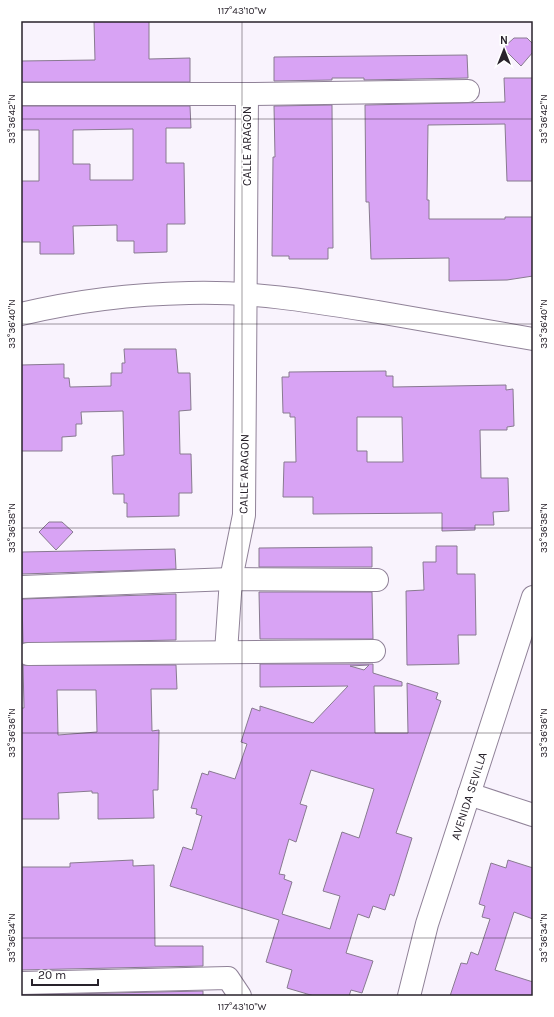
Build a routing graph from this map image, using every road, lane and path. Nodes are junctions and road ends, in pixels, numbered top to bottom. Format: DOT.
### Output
graph roads {
  1 [pos="468,92"];
  2 [pos="21,94"];
  3 [pos="247,94"];
  4 [pos="247,294"];
  5 [pos="21,314"];
  6 [pos="533,339"];
  7 [pos="231,579"];
  8 [pos="377,580"];
  9 [pos="21,586"];
  10 [pos="533,597"];
  11 [pos="374,651"];
  12 [pos="226,652"];
  13 [pos="28,654"];
  14 [pos="469,794"];
  15 [pos="533,815"];
  16 [pos="21,983"];
  17 [pos="240,996"];
  18 [pos="409,996"];
  1 -- 3 [label="street"];
  2 -- 3 [label="street"];
  3 -- 4 [label="street, CALLE ARAGON"];
  4 -- 5 [label="street"];
  4 -- 6 [label="street"];
  4 -- 7 [label="street, CALLE ARAGON"];
  7 -- 8 [label="street"];
  7 -- 9 [label="street"];
  7 -- 12 [label="street, CALLE ARAGON"];
  10 -- 14 [label="street, AVENIDA SEVILLA"];
  11 -- 12 [label="street"];
  12 -- 13 [label="street"];
  14 -- 15 [label="street"];
  14 -- 18 [label="street, AVENIDA SEVILLA"];
  16 -- 17 [label="street"];
}
